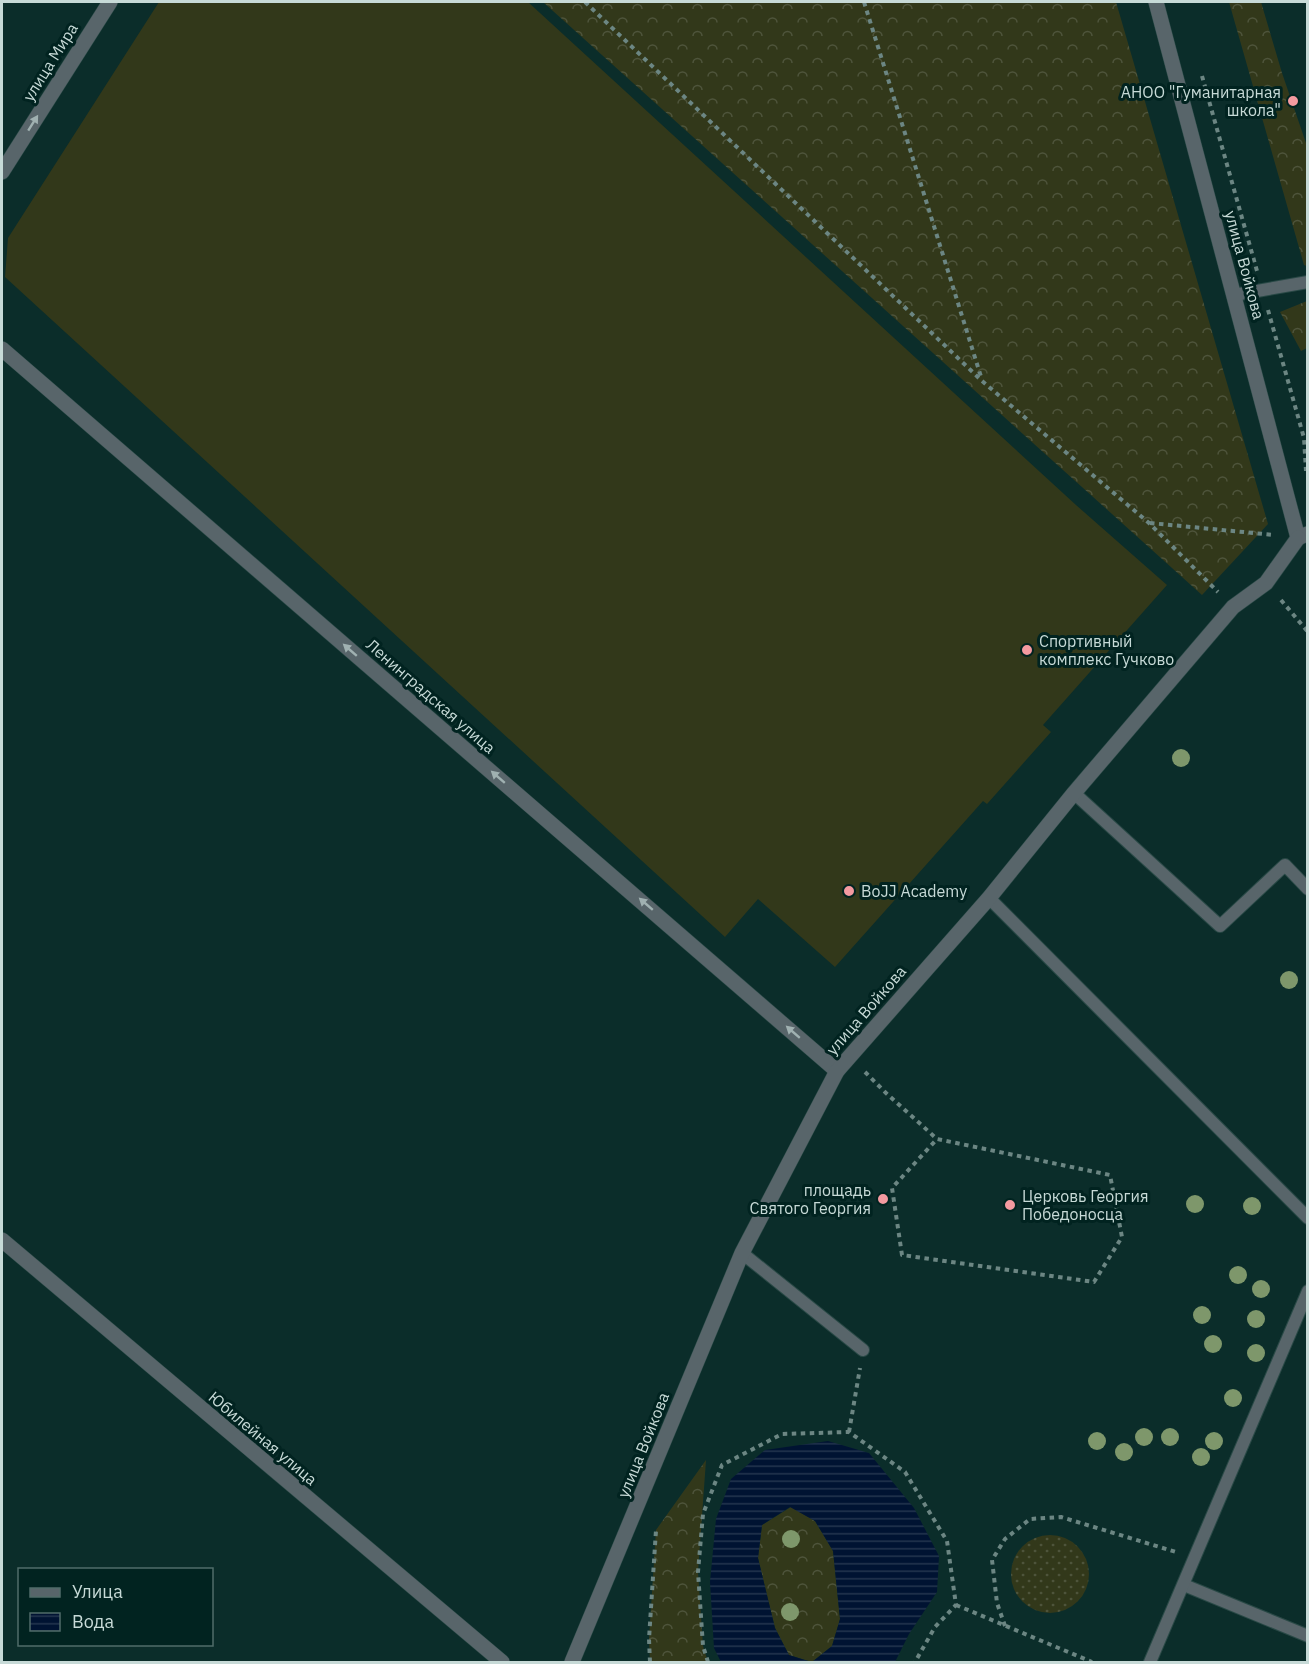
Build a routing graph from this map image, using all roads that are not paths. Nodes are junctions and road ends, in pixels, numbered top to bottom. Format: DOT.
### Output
graph roads {
  1 [pos="110,2"];
  2 [pos="1156,2"];
  3 [pos="2,172"];
  4 [pos="1308,282"];
  5 [pos="1234,296"];
  6 [pos="2,349"];
  7 [pos="1303,536"];
  8 [pos="1074,793"];
  9 [pos="1308,889"];
  10 [pos="989,898"];
  11 [pos="837,1071"];
  12 [pos="1308,1218"];
  13 [pos="2,1240"];
  14 [pos="742,1253"];
  15 [pos="1308,1292"];
  16 [pos="863,1350"];
  17 [pos="1184,1585"];
  18 [pos="1308,1636"];
  19 [pos="502,1662"];
  20 [pos="572,1662"];
  21 [pos="1150,1662"];
  3 -- 1 [label="street, улица Мира, one-way"];
  2 -- 5 [label="street, улица Войкова"];
  4 -- 5 [label="lane"];
  5 -- 7 [label="street, улица Войкова"];
  11 -- 6 [label="street, Ленинградская улица, one-way"];
  7 -- 8 [label="street, улица Войкова"];
  8 -- 9 [label="lane"];
  8 -- 10 [label="street, улица Войкова"];
  10 -- 11 [label="street, улица Войкова"];
  10 -- 12 [label="lane"];
  11 -- 14 [label="street, улица Войкова"];
  13 -- 19 [label="street, Юбилейная улица"];
  14 -- 16 [label="lane"];
  14 -- 20 [label="street, улица Войкова"];
  15 -- 17 [label="lane"];
  17 -- 18 [label="lane"];
  17 -- 21 [label="lane"];
}
